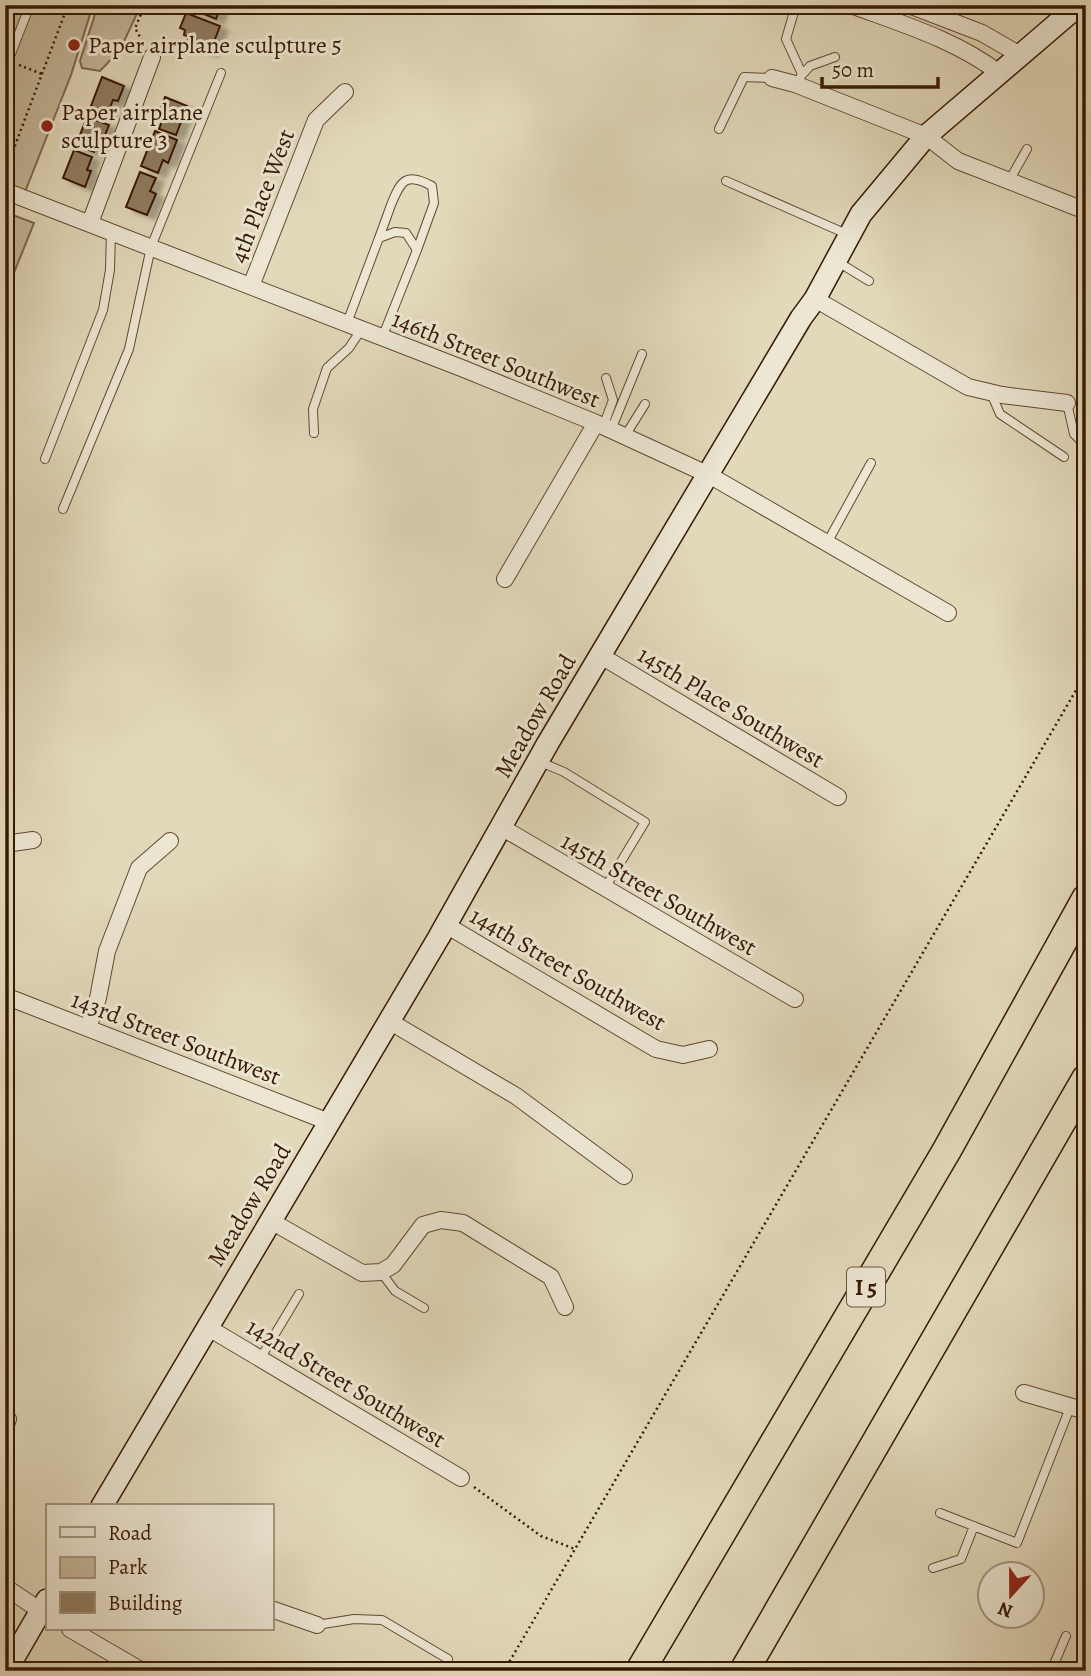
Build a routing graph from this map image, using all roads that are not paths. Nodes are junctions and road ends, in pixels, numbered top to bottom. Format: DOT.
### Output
graph roads {
  1 [pos="30,5"];
  2 [pos="796,5"];
  3 [pos="851,5"];
  4 [pos="909,5"];
  5 [pos="1079,5"];
  6 [pos="1020,55"];
  7 [pos="835,57"];
  8 [pos="152,58"];
  9 [pos="7,65"];
  10 [pos="221,73"];
  11 [pos="999,73"];
  12 [pos="772,78"];
  13 [pos="798,79"];
  14 [pos="345,92"];
  15 [pos="719,129"];
  16 [pos="926,136"];
  17 [pos="1027,149"];
  18 [pos="726,181"];
  19 [pos="1009,181"];
  20 [pos="5,191"];
  21 [pos="1086,211"];
  22 [pos="90,223"];
  23 [pos="111,231"];
  24 [pos="849,235"];
  25 [pos="379,238"];
  26 [pos="151,247"];
  27 [pos="417,250"];
  28 [pos="836,260"];
  29 [pos="869,281"];
  30 [pos="251,286"];
  31 [pos="815,299"];
  32 [pos="354,327"];
  33 [pos="382,338"];
  34 [pos="642,354"];
  35 [pos="606,378"];
  36 [pos="991,393"];
  37 [pos="1067,403"];
  38 [pos="645,404"];
  39 [pos="609,429"];
  40 [pos="314,433"];
  41 [pos="1086,446"];
  42 [pos="1064,457"];
  43 [pos="46,459"];
  44 [pos="871,463"];
  45 [pos="709,475"];
  46 [pos="63,509"];
  47 [pos="827,543"];
  48 [pos="505,579"];
  49 [pos="948,613"];
  50 [pos="601,656"];
  51 [pos="538,761"];
  52 [pos="838,797"];
  53 [pos="501,827"];
  54 [pos="33,839"];
  55 [pos="170,841"];
  56 [pos="5,844"];
  57 [pos="605,888"];
  58 [pos="1086,899"];
  59 [pos="446,925"];
  60 [pos="5,996"];
  61 [pos="794,999"];
  62 [pos="389,1021"];
  63 [pos="88,1028"];
  64 [pos="709,1049"];
  65 [pos="1086,1079"];
  66 [pos="329,1122"];
  67 [pos="624,1176"];
  68 [pos="271,1221"];
  69 [pos="381,1272"];
  70 [pos="299,1294"];
  71 [pos="565,1307"];
  72 [pos="424,1308"];
  73 [pos="207,1327"];
  74 [pos="260,1359"];
  75 [pos="1024,1393"];
  76 [pos="1078,1408"];
  77 [pos="461,1478"];
  78 [pos="103,1504"];
  79 [pos="940,1513"];
  80 [pos="974,1526"];
  81 [pos="933,1568"];
  82 [pos="5,1587"];
  83 [pos="45,1609"];
  84 [pos="273,1610"];
  85 [pos="317,1625"];
  86 [pos="72,1630"];
  87 [pos="1066,1636"];
  88 [pos="448,1659"];
  89 [pos="6,1671"];
  90 [pos="142,1671"];
  91 [pos="640,1671"];
  92 [pos="744,1671"];
  93 [pos="1051,1671"];
  1 -- 9 [label="lane"];
  2 -- 13 [label="lane"];
  3 -- 11 [label="street"];
  4 -- 6 [label="street"];
  5 -- 6 [label="street, Meadow Road"];
  6 -- 11 [label="street, Meadow Road"];
  7 -- 13 [label="lane"];
  8 -- 22 [label="street"];
  10 -- 26 [label="lane"];
  11 -- 16 [label="street, Meadow Road"];
  12 -- 13 [label="street"];
  12 -- 15 [label="lane"];
  13 -- 16 [label="street"];
  14 -- 30 [label="street, 4th Place West"];
  16 -- 19 [label="street"];
  16 -- 24 [label="street, Meadow Road"];
  17 -- 19 [label="lane"];
  18 -- 24 [label="lane"];
  19 -- 21 [label="street"];
  20 -- 22 [label="street, 146th Street Southwest"];
  22 -- 23 [label="street, 146th Street Southwest"];
  23 -- 26 [label="street, 146th Street Southwest"];
  23 -- 43 [label="lane"];
  24 -- 28 [label="street, Meadow Road"];
  25 -- 27 [label="lane"];
  25 -- 27 [label="lane"];
  25 -- 32 [label="lane"];
  26 -- 30 [label="street, 146th Street Southwest"];
  26 -- 46 [label="lane"];
  27 -- 33 [label="lane"];
  28 -- 29 [label="lane"];
  28 -- 31 [label="street, Meadow Road"];
  30 -- 32 [label="street, 146th Street Southwest"];
  31 -- 36 [label="street"];
  31 -- 45 [label="street, Meadow Road"];
  32 -- 33 [label="street, 146th Street Southwest"];
  32 -- 40 [label="lane"];
  33 -- 39 [label="street, 146th Street Southwest"];
  34 -- 39 [label="lane"];
  35 -- 39 [label="lane"];
  36 -- 37 [label="street"];
  36 -- 42 [label="lane"];
  37 -- 41 [label="lane"];
  38 -- 39 [label="lane"];
  39 -- 45 [label="street, 146th Street Southwest"];
  39 -- 48 [label="street"];
  44 -- 47 [label="lane"];
  45 -- 47 [label="street, 146th Street Southwest"];
  45 -- 50 [label="street, Meadow Road"];
  47 -- 49 [label="street, 146th Street Southwest"];
  50 -- 51 [label="street, Meadow Road"];
  50 -- 52 [label="street, 145th Place Southwest"];
  51 -- 53 [label="street, Meadow Road"];
  51 -- 57 [label="lane"];
  53 -- 57 [label="street, 145th Street Southwest"];
  53 -- 59 [label="street, Meadow Road"];
  54 -- 56 [label="street"];
  55 -- 63 [label="street"];
  57 -- 61 [label="street, 145th Street Southwest"];
  58 -- 91 [label="highway, I 5"];
  59 -- 62 [label="street, Meadow Road"];
  59 -- 64 [label="street, 144th Street Southwest"];
  60 -- 63 [label="street, 143rd Street Southwest"];
  62 -- 66 [label="street, Meadow Road"];
  62 -- 67 [label="street"];
  63 -- 66 [label="street, 143rd Street Southwest"];
  65 -- 92 [label="highway"];
  66 -- 68 [label="street, Meadow Road"];
  68 -- 69 [label="street"];
  68 -- 73 [label="street, Meadow Road"];
  69 -- 71 [label="street"];
  69 -- 72 [label="lane"];
  70 -- 74 [label="lane"];
  73 -- 74 [label="street, 142nd Street Southwest"];
  73 -- 78 [label="street, Meadow Road"];
  74 -- 77 [label="street, 142nd Street Southwest"];
  75 -- 76 [label="street"];
  76 -- 80 [label="lane"];
  79 -- 80 [label="lane"];
  80 -- 81 [label="lane"];
  82 -- 83 [label="street"];
  83 -- 89 [label="street"];
  84 -- 85 [label="street"];
  85 -- 88 [label="lane"];
  86 -- 90 [label="street"];
  87 -- 93 [label="lane"];
}
